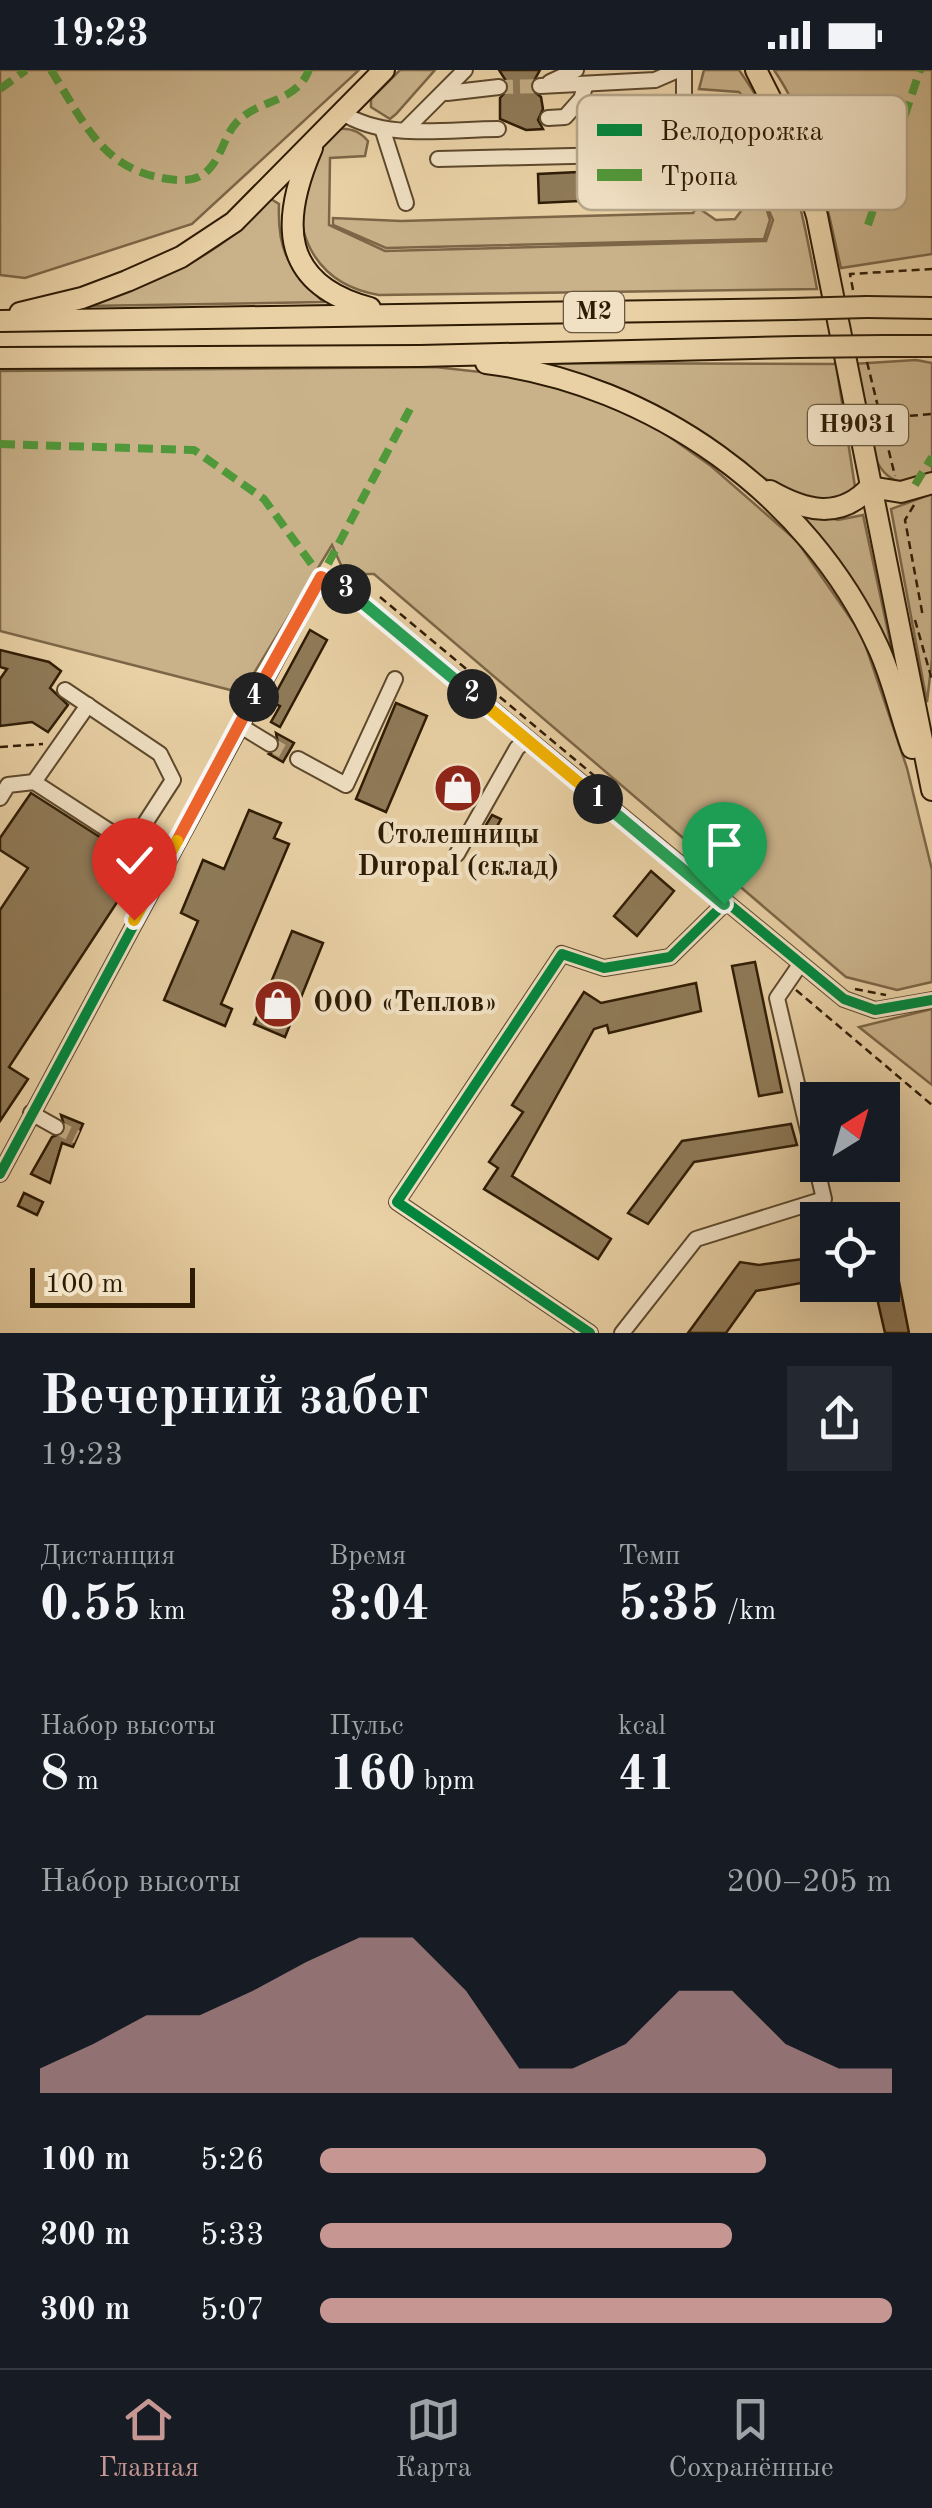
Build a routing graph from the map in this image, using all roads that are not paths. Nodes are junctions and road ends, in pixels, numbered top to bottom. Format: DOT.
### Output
graph roads {
  1 [pos="384,70"];
  2 [pos="464,70"];
  3 [pos="474,70"];
  4 [pos="576,70"];
  5 [pos="681,70"];
  6 [pos="756,70"];
  7 [pos="586,84"];
  8 [pos="499,87"];
  9 [pos="447,92"];
  10 [pos="582,95"];
  11 [pos="682,95"];
  12 [pos="769,95"];
  13 [pos="577,103"];
  14 [pos="342,112"];
  15 [pos="548,118"];
  16 [pos="407,128"];
  17 [pos="498,129"];
  18 [pos="383,131"];
  19 [pos="317,137"];
  20 [pos="577,156"];
  21 [pos="438,159"];
  22 [pos="406,203"];
  23 [pos="816,210"];
  24 [pos="932,308"];
  25 [pos="395,314"];
  26 [pos="0,318"];
  27 [pos="932,346"];
  28 [pos="420,356"];
  29 [pos="0,358"];
  30 [pos="755,482"];
  31 [pos="924,486"];
  32 [pos="870,488"];
  33 [pos="395,679"];
  34 [pos="65,690"];
  35 [pos="88,706"];
  36 [pos="238,725"];
  37 [pos="527,740"];
  38 [pos="270,744"];
  39 [pos="298,759"];
  40 [pos="34,782"];
  41 [pos="3,787"];
  42 [pos="932,790"];
  43 [pos="932,803"];
  44 [pos="457,854"];
  45 [pos="724,904"];
  46 [pos="798,966"];
  47 [pos="932,1000"];
  48 [pos="31,1113"];
  49 [pos="56,1126"];
  50 [pos="0,1174"];
  51 [pos="590,1333"];
  52 [pos="622,1333"];
  1 -- 14 [label="highway"];
  2 -- 9 [label="street"];
  3 -- 9 [label="street"];
  4 -- 7 [label="street"];
  5 -- 7 [label="street"];
  5 -- 11 [label="street"];
  6 -- 12 [label="highway, Н9031"];
  7 -- 10 [label="street"];
  8 -- 9 [label="street"];
  9 -- 16 [label="street"];
  13 -- 15 [label="street"];
  14 -- 18 [label="street"];
  14 -- 19 [label="highway"];
  16 -- 17 [label="street"];
  16 -- 18 [label="street"];
  18 -- 22 [label="street"];
  19 -- 25 [label="highway"];
  19 -- 26 [label="highway"];
  20 -- 21 [label="street"];
  23 -- 32 [label="highway, Н9031"];
  24 -- 25 [label="highway, М2, bridge"];
  25 -- 26 [label="highway, М2"];
  27 -- 28 [label="highway, М2, bridge"];
  28 -- 29 [label="highway, М2"];
  28 -- 30 [label="highway"];
  30 -- 32 [label="highway"];
  30 -- 43 [label="highway"];
  31 -- 32 [label="highway"];
  32 -- 42 [label="highway, Н9031"];
  33 -- 39 [label="street"];
  34 -- 35 [label="street"];
  35 -- 40 [label="street"];
  35 -- 40 [label="street"];
  36 -- 37 [label="street"];
  36 -- 38 [label="street"];
  36 -- 48 [label="street"];
  37 -- 44 [label="street"];
  37 -- 45 [label="street"];
  40 -- 41 [label="street"];
  45 -- 46 [label="street"];
  45 -- 51 [label="street"];
  46 -- 47 [label="street"];
  46 -- 52 [label="street"];
  48 -- 49 [label="street"];
  48 -- 50 [label="street"];
}
